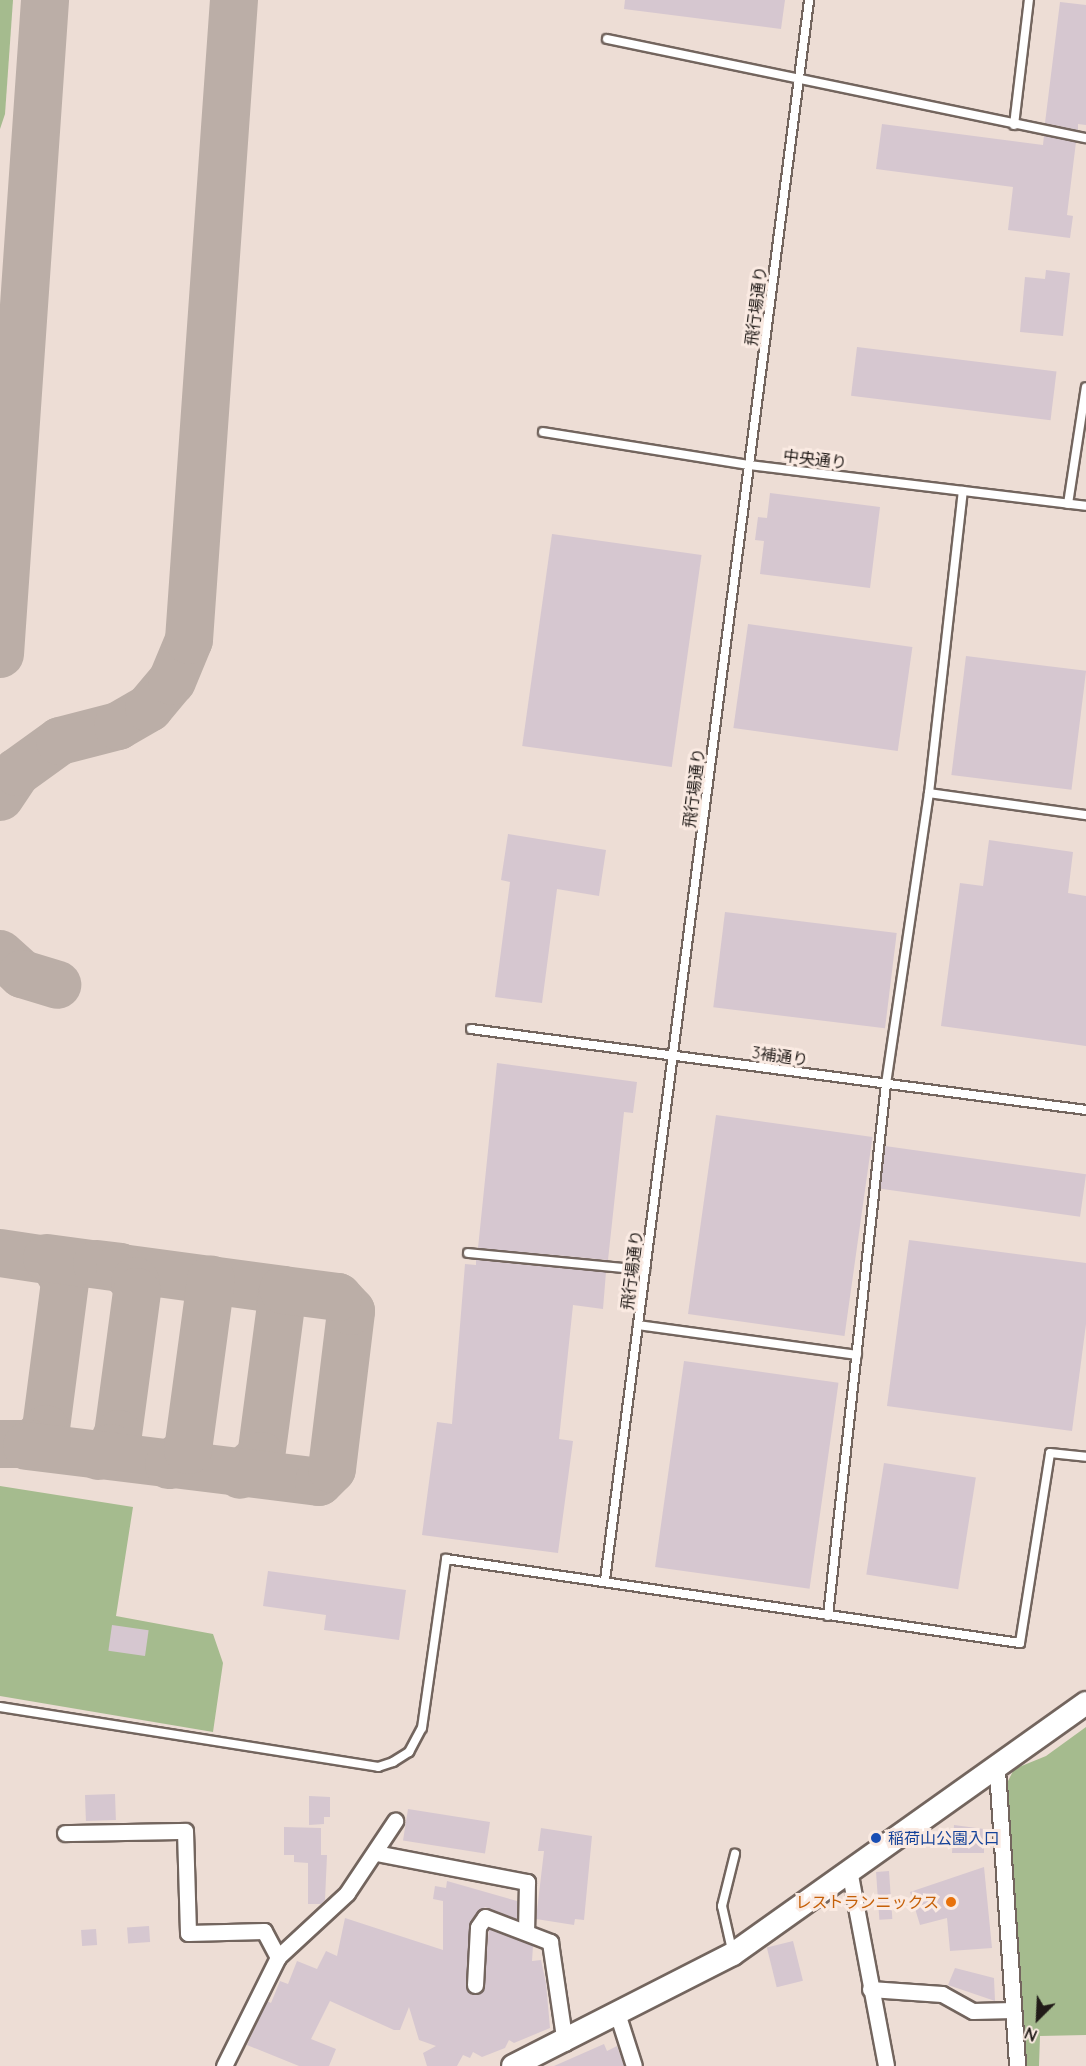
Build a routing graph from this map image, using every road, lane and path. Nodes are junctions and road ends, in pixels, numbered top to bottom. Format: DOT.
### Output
graph roads {
  1 [pos="809,0"];
  2 [pos="1029,0"];
  3 [pos="608,39"];
  4 [pos="798,81"];
  5 [pos="1014,125"];
  6 [pos="1086,138"];
  7 [pos="1086,387"];
  8 [pos="543,432"];
  9 [pos="749,465"];
  10 [pos="963,491"];
  11 [pos="1068,504"];
  12 [pos="1086,507"];
  13 [pos="929,793"];
  14 [pos="1086,815"];
  15 [pos="471,1029"];
  16 [pos="673,1056"];
  17 [pos="886,1084"];
  18 [pos="1086,1110"];
  19 [pos="468,1253"];
  20 [pos="645,1270"];
  21 [pos="638,1325"];
  22 [pos="857,1354"];
  23 [pos="1086,1457"];
  24 [pos="605,1580"];
  25 [pos="828,1616"];
  26 [pos="1086,1703"];
  27 [pos="0,1707"];
  28 [pos="997,1770"];
  29 [pos="395,1821"];
  30 [pos="65,1833"];
  31 [pos="376,1853"];
  32 [pos="735,1854"];
  33 [pos="850,1875"];
  34 [pos="526,1932"];
  35 [pos="733,1954"];
  36 [pos="278,1957"];
  37 [pos="475,1985"];
  38 [pos="870,1989"];
  39 [pos="1013,2010"];
  40 [pos="618,2016"];
  41 [pos="565,2043"];
  42 [pos="522,2064"];
  43 [pos="224,2066"];
  44 [pos="634,2066"];
  45 [pos="886,2066"];
  46 [pos="1017,2066"];
  1 -- 4 [label="lane, 飛行場通り"];
  2 -- 5 [label="lane"];
  3 -- 4 [label="lane"];
  4 -- 5 [label="lane"];
  4 -- 9 [label="lane, 飛行場通り"];
  5 -- 6 [label="lane"];
  7 -- 11 [label="lane"];
  8 -- 9 [label="lane, 中央通り"];
  9 -- 10 [label="lane, 中央通り"];
  9 -- 16 [label="lane, 飛行場通り"];
  10 -- 11 [label="lane, 中央通り"];
  10 -- 13 [label="lane"];
  11 -- 12 [label="lane, 中央通り"];
  13 -- 14 [label="lane"];
  13 -- 17 [label="lane"];
  15 -- 16 [label="lane, 3補通り"];
  16 -- 17 [label="lane, 3補通り"];
  16 -- 20 [label="lane, 飛行場通り"];
  17 -- 18 [label="lane, 3補通り"];
  17 -- 22 [label="lane"];
  19 -- 20 [label="lane"];
  20 -- 21 [label="lane, 飛行場通り"];
  21 -- 22 [label="lane"];
  21 -- 24 [label="lane, 飛行場通り"];
  22 -- 25 [label="lane"];
  23 -- 25 [label="lane"];
  24 -- 25 [label="lane"];
  24 -- 27 [label="lane"];
  26 -- 28 [label="street"];
  28 -- 33 [label="street"];
  28 -- 39 [label="street"];
  29 -- 31 [label="street"];
  30 -- 36 [label="street"];
  31 -- 34 [label="street"];
  31 -- 36 [label="street"];
  32 -- 35 [label="lane"];
  33 -- 35 [label="street"];
  33 -- 38 [label="street"];
  34 -- 37 [label="street"];
  34 -- 41 [label="street"];
  35 -- 40 [label="street"];
  36 -- 43 [label="street"];
  38 -- 39 [label="street"];
  38 -- 45 [label="street"];
  39 -- 46 [label="street"];
  40 -- 41 [label="street"];
  40 -- 44 [label="street"];
  41 -- 42 [label="street"];
}
